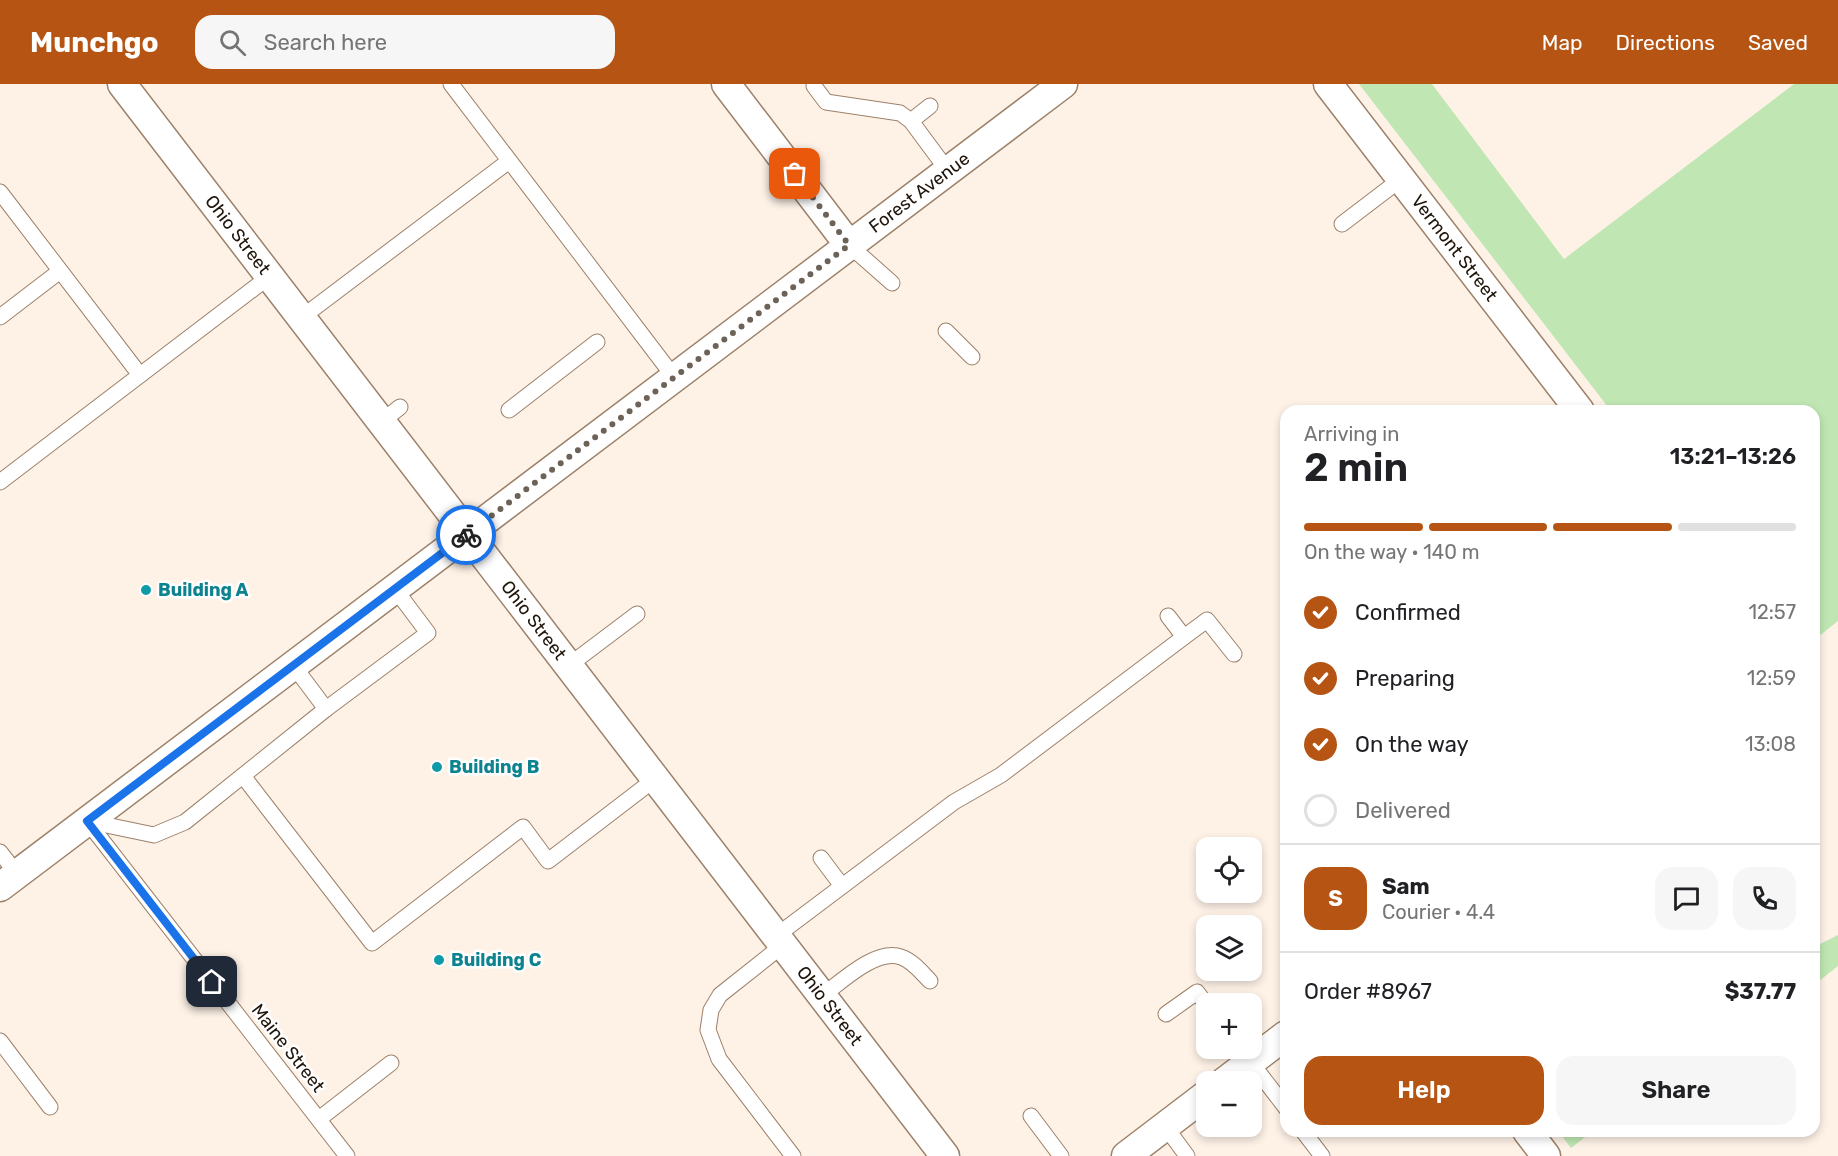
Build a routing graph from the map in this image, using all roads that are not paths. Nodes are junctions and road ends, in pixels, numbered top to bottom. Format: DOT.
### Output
graph roads {
  1 [pos="122,84"];
  2 [pos="451,84"];
  3 [pos="726,84"];
  4 [pos="1063,84"];
  5 [pos="1328,84"];
  6 [pos="814,86"];
  7 [pos="930,106"];
  8 [pos="911,121"];
  9 [pos="510,161"];
  10 [pos="948,171"];
  11 [pos="1401,179"];
  12 [pos="0,192"];
  13 [pos="1342,224"];
  14 [pos="849,245"];
  15 [pos="60,271"];
  16 [pos="270,276"];
  17 [pos="892,283"];
  18 [pos="0,316"];
  19 [pos="301,318"];
  20 [pos="946,331"];
  21 [pos="597,342"];
  22 [pos="972,357"];
  23 [pos="140,375"];
  24 [pos="674,377"];
  25 [pos="1575,405"];
  26 [pos="509,410"];
  27 [pos="0,482"];
  28 [pos="467,534"];
  29 [pos="395,589"];
  30 [pos="637,614"];
  31 [pos="1168,616"];
  32 [pos="1184,638"];
  33 [pos="1234,654"];
  34 [pos="293,665"];
  35 [pos="568,666"];
  36 [pos="326,709"];
  37 [pos="243,776"];
  38 [pos="655,779"];
  39 [pos="87,821"];
  40 [pos="821,858"];
  41 [pos="6,871"];
  42 [pos="842,886"];
  43 [pos="779,940"];
  44 [pos="930,981"];
  45 [pos="1198,993"];
  46 [pos="822,996"];
  47 [pos="1166,1014"];
  48 [pos="1280,1038"];
  49 [pos="0,1041"];
  50 [pos="1262,1047"];
  51 [pos="1242,1059"];
  52 [pos="1248,1059"];
  53 [pos="392,1063"];
  54 [pos="1233,1071"];
  55 [pos="1280,1100"];
  56 [pos="1196,1103"];
  57 [pos="50,1107"];
  58 [pos="1031,1116"];
  59 [pos="319,1119"];
  60 [pos="1165,1126"];
  61 [pos="1309,1137"];
  62 [pos="1532,1137"];
  63 [pos="1325,1154"];
  64 [pos="347,1156"];
  65 [pos="793,1156"];
  66 [pos="945,1156"];
  67 [pos="1061,1156"];
  68 [pos="1126,1156"];
  69 [pos="1187,1156"];
  70 [pos="1546,1156"];
  1 -- 16 [label="street, Ohio Street"];
  2 -- 9 [label="lane"];
  3 -- 14 [label="street"];
  4 -- 10 [label="street, Forest Avenue"];
  5 -- 11 [label="street, Vermont Street"];
  6 -- 8 [label="lane"];
  7 -- 8 [label="lane"];
  8 -- 10 [label="lane"];
  9 -- 19 [label="lane"];
  9 -- 24 [label="lane"];
  10 -- 14 [label="street, Forest Avenue"];
  11 -- 13 [label="lane"];
  11 -- 25 [label="street, Vermont Street"];
  12 -- 15 [label="lane"];
  14 -- 17 [label="lane"];
  14 -- 24 [label="street, Forest Avenue"];
  15 -- 18 [label="lane"];
  15 -- 23 [label="lane"];
  16 -- 19 [label="street, Ohio Street"];
  16 -- 23 [label="lane"];
  19 -- 28 [label="street, Ohio Street"];
  20 -- 22 [label="lane"];
  21 -- 26 [label="lane"];
  23 -- 27 [label="lane"];
  24 -- 28 [label="street, Forest Avenue"];
  28 -- 29 [label="street, Forest Avenue"];
  28 -- 35 [label="street, Ohio Street"];
  29 -- 34 [label="street, Forest Avenue"];
  29 -- 36 [label="lane"];
  30 -- 35 [label="lane"];
  31 -- 32 [label="lane"];
  32 -- 33 [label="lane"];
  32 -- 42 [label="lane"];
  34 -- 36 [label="lane"];
  34 -- 39 [label="street, Forest Avenue"];
  35 -- 38 [label="street, Ohio Street"];
  36 -- 37 [label="lane"];
  37 -- 38 [label="lane"];
  37 -- 39 [label="lane"];
  38 -- 43 [label="street, Ohio Street"];
  39 -- 41 [label="street, Forest Avenue"];
  39 -- 59 [label="lane, Maine Street"];
  40 -- 42 [label="lane"];
  42 -- 43 [label="lane"];
  43 -- 46 [label="street, Ohio Street"];
  43 -- 65 [label="lane"];
  44 -- 46 [label="lane"];
  45 -- 47 [label="lane"];
  46 -- 66 [label="street, Ohio Street"];
  48 -- 50 [label="street"];
  49 -- 57 [label="lane"];
  51 -- 54 [label="street"];
  52 -- 55 [label="lane"];
  53 -- 59 [label="lane"];
  56 -- 60 [label="street"];
  58 -- 67 [label="lane"];
  59 -- 64 [label="lane, Maine Street"];
  60 -- 68 [label="street"];
  60 -- 69 [label="lane"];
  61 -- 63 [label="lane"];
  62 -- 70 [label="street"];
}
